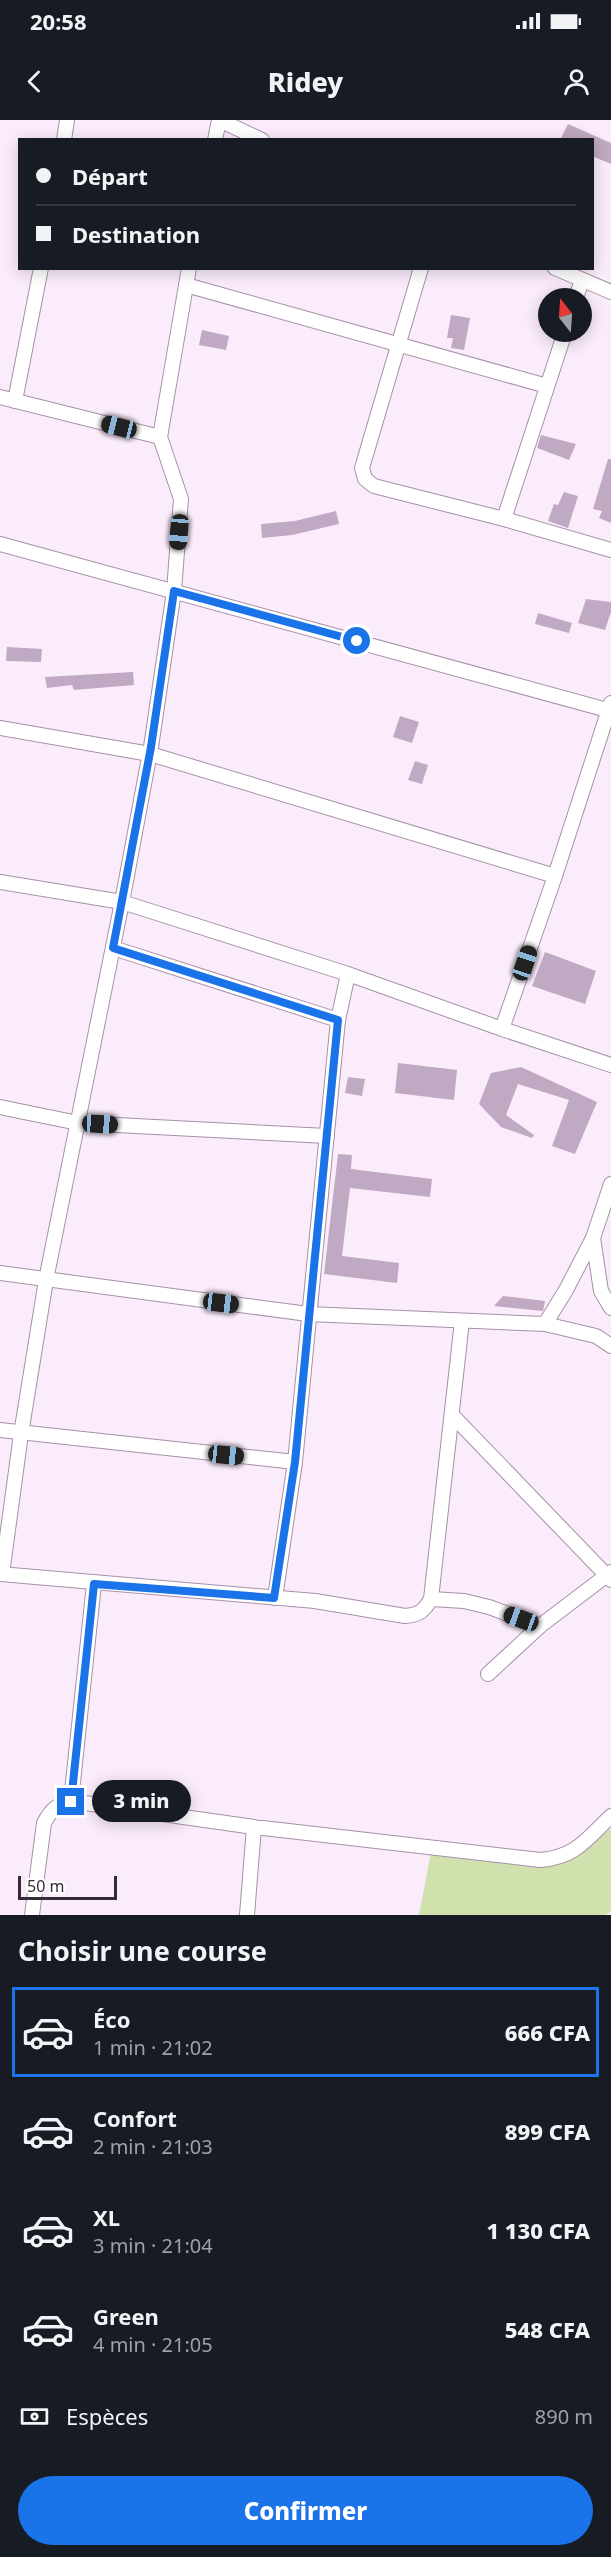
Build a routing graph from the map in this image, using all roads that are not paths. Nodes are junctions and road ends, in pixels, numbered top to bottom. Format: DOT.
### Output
graph roads {
  1 [pos="67,120"];
  2 [pos="219,120"];
  3 [pos="64,138"];
  4 [pos="215,138"];
  5 [pos="258,138"];
  6 [pos="41,270"];
  7 [pos="189,270"];
  8 [pos="420,270"];
  9 [pos="560,270"];
  10 [pos="582,280"];
  11 [pos="186,285"];
  12 [pos="579,288"];
  13 [pos="611,292"];
  14 [pos="562,342"];
  15 [pos="399,344"];
  16 [pos="547,386"];
  17 [pos="0,397"];
  18 [pos="15,401"];
  19 [pos="160,437"];
  20 [pos="504,519"];
  21 [pos="0,544"];
  22 [pos="611,550"];
  23 [pos="174,591"];
  24 [pos="610,708"];
  25 [pos="0,728"];
  26 [pos="150,754"];
  27 [pos="555,876"];
  28 [pos="0,882"];
  29 [pos="122,902"];
  30 [pos="113,948"];
  31 [pos="348,974"];
  32 [pos="338,1020"];
  33 [pos="502,1029"];
  34 [pos="611,1065"];
  35 [pos="0,1107"];
  36 [pos="78,1123"];
  37 [pos="327,1136"];
  38 [pos="611,1184"];
  39 [pos="592,1238"];
  40 [pos="0,1273"];
  41 [pos="46,1280"];
  42 [pos="606,1292"];
  43 [pos="611,1308"];
  44 [pos="308,1314"];
  45 [pos="462,1321"];
  46 [pos="545,1324"];
  47 [pos="611,1346"];
  48 [pos="452,1414"];
  49 [pos="0,1431"];
  50 [pos="21,1434"];
  51 [pos="295,1462"];
  52 [pos="1,1574"];
  53 [pos="610,1576"];
  54 [pos="94,1584"];
  55 [pos="274,1598"];
  56 [pos="431,1599"];
  57 [pos="540,1626"];
  58 [pos="488,1674"];
  59 [pos="71,1802"];
  60 [pos="611,1816"];
  61 [pos="254,1827"];
  62 [pos="32,1915"];
  63 [pos="247,1915"];
  1 -- 3 [label="street"];
  2 -- 4 [label="street"];
  2 -- 5 [label="street"];
  6 -- 18 [label="street"];
  7 -- 11 [label="street"];
  8 -- 15 [label="street"];
  9 -- 10 [label="street"];
  10 -- 12 [label="street"];
  10 -- 13 [label="street"];
  11 -- 15 [label="street"];
  11 -- 19 [label="street"];
  14 -- 16 [label="street"];
  15 -- 16 [label="street"];
  15 -- 20 [label="street"];
  16 -- 20 [label="street"];
  17 -- 18 [label="street"];
  18 -- 19 [label="street"];
  19 -- 23 [label="street"];
  20 -- 22 [label="street"];
  21 -- 23 [label="street"];
  23 -- 24 [label="street"];
  23 -- 26 [label="street"];
  24 -- 27 [label="street"];
  25 -- 26 [label="street"];
  26 -- 27 [label="street"];
  26 -- 29 [label="street"];
  27 -- 33 [label="street"];
  28 -- 29 [label="street"];
  29 -- 30 [label="street"];
  29 -- 31 [label="street"];
  30 -- 32 [label="street"];
  30 -- 36 [label="street"];
  31 -- 32 [label="street"];
  31 -- 33 [label="street"];
  32 -- 37 [label="street"];
  33 -- 34 [label="street"];
  35 -- 36 [label="street"];
  36 -- 37 [label="street"];
  36 -- 41 [label="street"];
  37 -- 44 [label="street"];
  38 -- 39 [label="street"];
  39 -- 42 [label="street"];
  39 -- 46 [label="street"];
  40 -- 41 [label="street"];
  41 -- 44 [label="street"];
  41 -- 50 [label="street"];
  42 -- 43 [label="street"];
  44 -- 45 [label="street"];
  44 -- 51 [label="street"];
  45 -- 46 [label="street"];
  45 -- 48 [label="street"];
  46 -- 47 [label="street"];
  48 -- 53 [label="street"];
  48 -- 56 [label="street"];
  49 -- 50 [label="street"];
  50 -- 51 [label="street"];
  50 -- 52 [label="street"];
  51 -- 55 [label="street"];
  52 -- 54 [label="street"];
  53 -- 57 [label="street"];
  54 -- 55 [label="street"];
  54 -- 59 [label="street"];
  55 -- 56 [label="street"];
  56 -- 57 [label="street"];
  57 -- 58 [label="street"];
  59 -- 61 [label="street"];
  59 -- 62 [label="street"];
  60 -- 61 [label="street"];
  61 -- 63 [label="street"];
}
